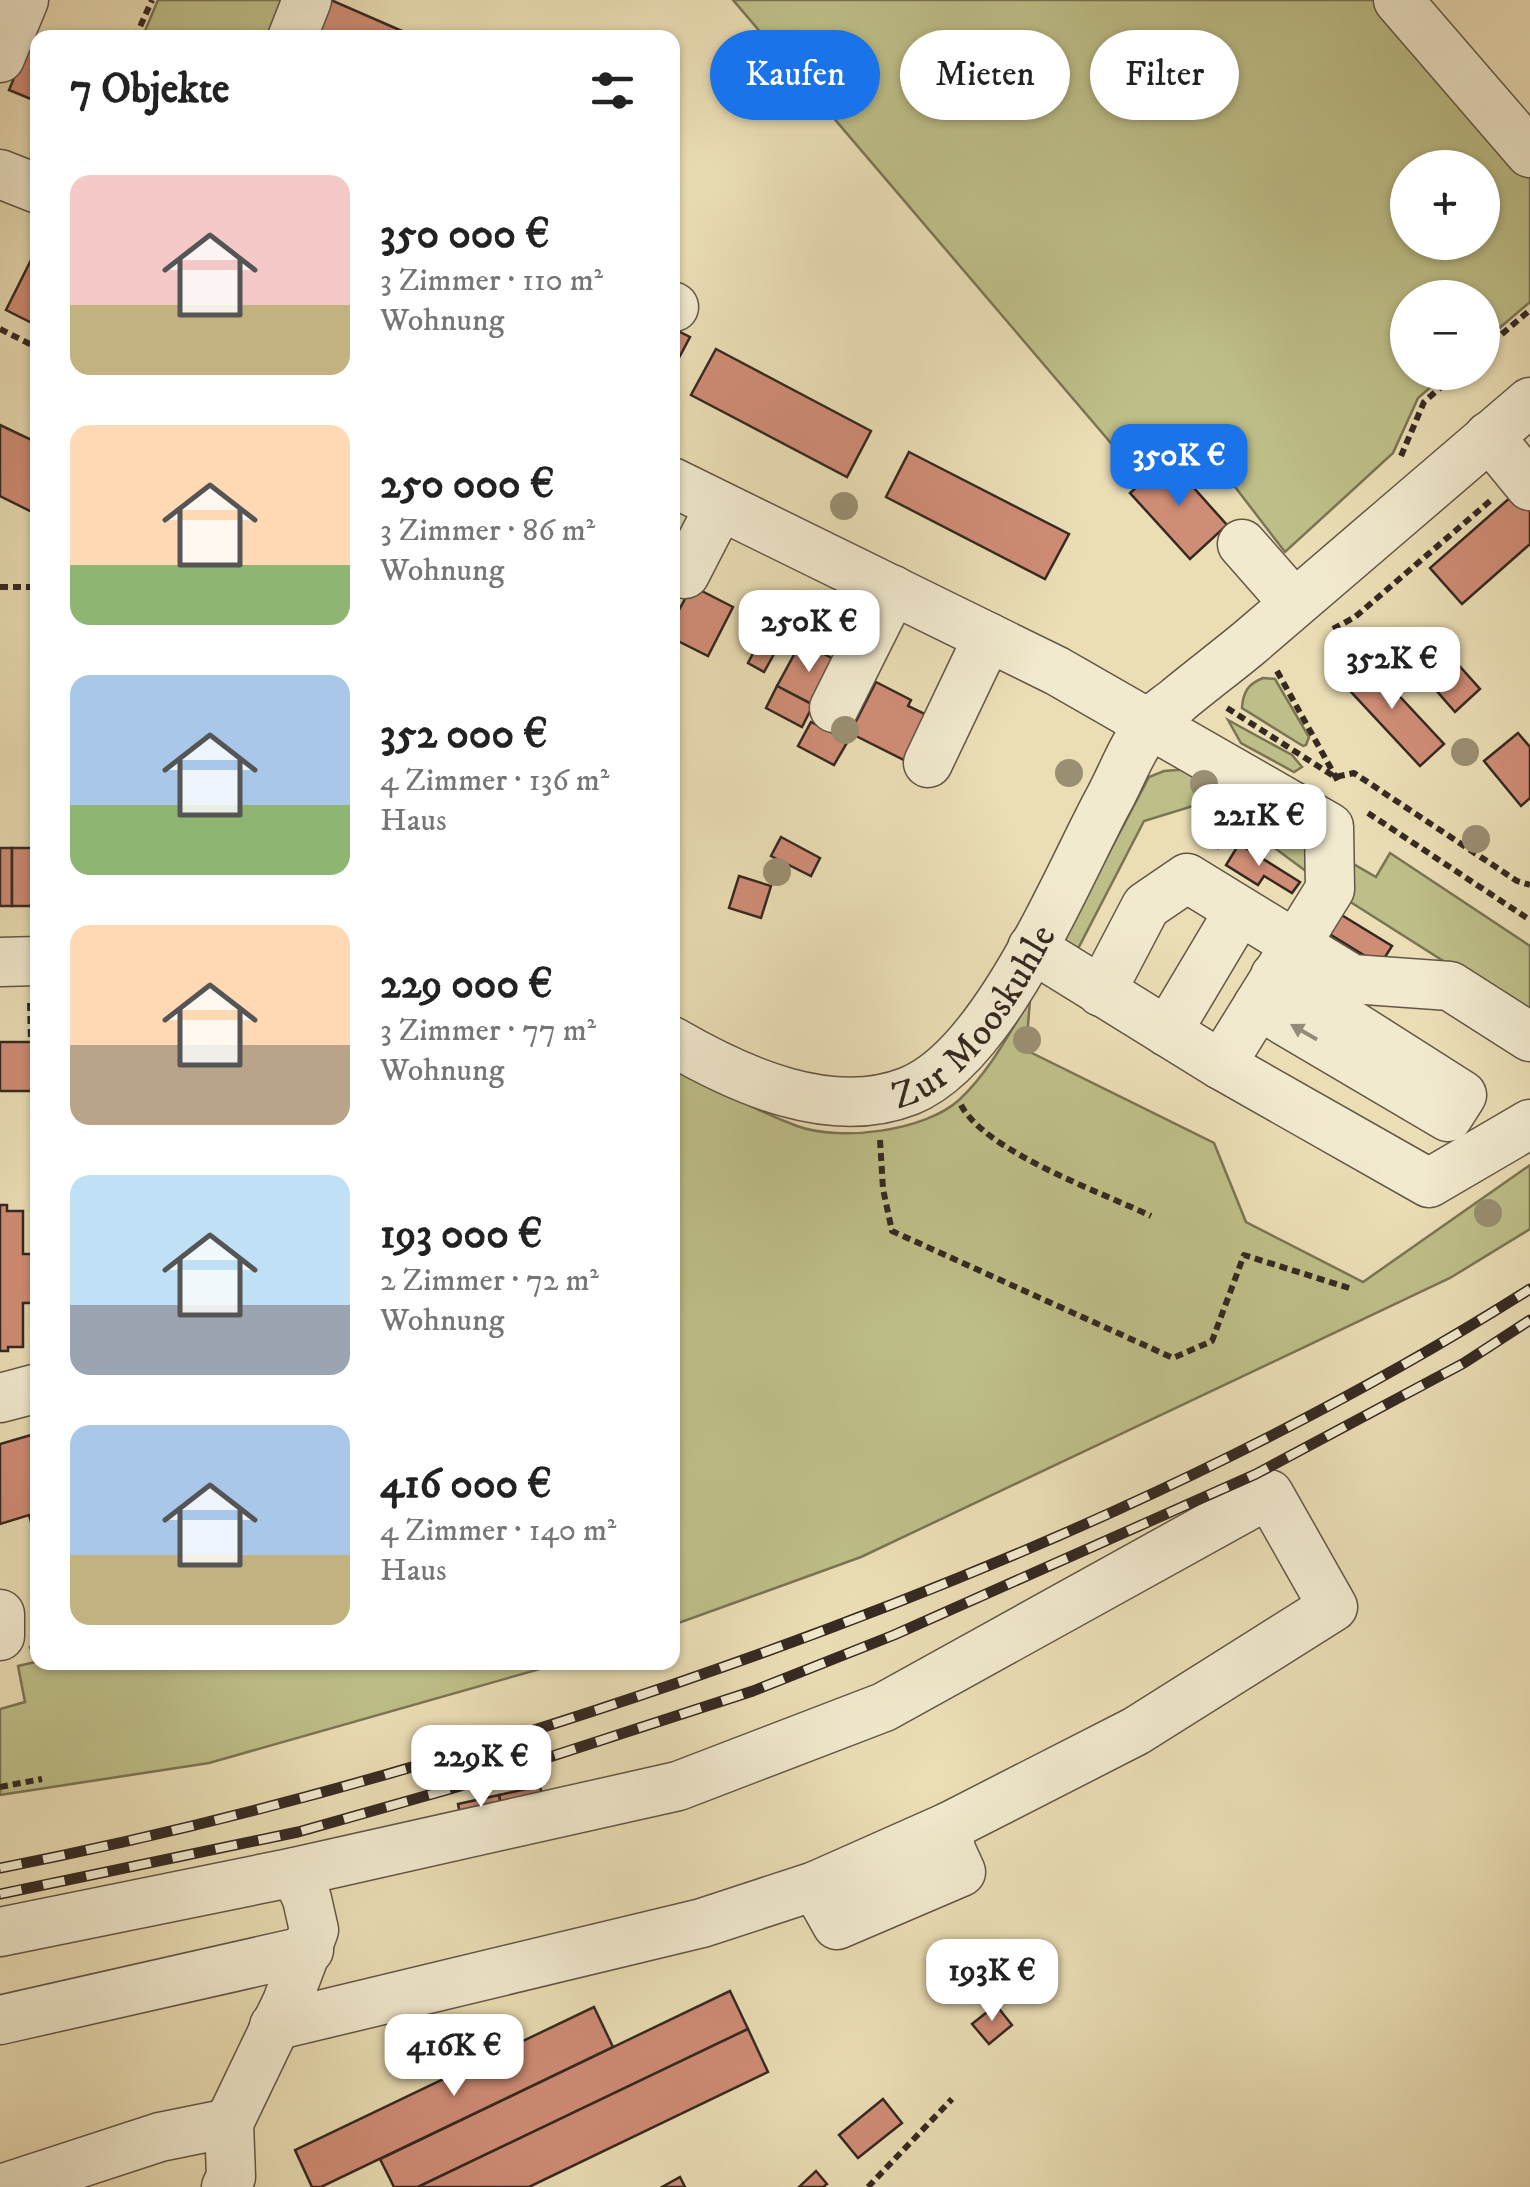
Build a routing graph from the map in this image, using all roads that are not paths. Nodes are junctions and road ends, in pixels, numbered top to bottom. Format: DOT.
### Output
graph roads {
  1 [pos="24,0"];
  2 [pos="307,0"];
  3 [pos="1398,0"];
  4 [pos="295,30"];
  5 [pos="0,58"];
  6 [pos="1530,153"];
  7 [pos="0,174"];
  8 [pos="30,186"];
  9 [pos="1530,402"];
  10 [pos="1489,436"];
  11 [pos="680,486"];
  12 [pos="1530,486"];
  13 [pos="720,506"];
  14 [pos="1242,544"];
  15 [pos="685,574"];
  16 [pos="893,590"];
  17 [pos="1294,602"];
  18 [pos="988,637"];
  19 [pos="834,708"];
  20 [pos="1150,722"];
  21 [pos="928,763"];
  22 [pos="1240,910"];
  23 [pos="0,962"];
  24 [pos="30,962"];
  25 [pos="1067,970"];
  26 [pos="1276,976"];
  27 [pos="1167,1032"];
  28 [pos="1530,1037"];
  29 [pos="680,1045"];
  30 [pos="1221,1064"];
  31 [pos="1530,1124"];
  32 [pos="30,1390"];
  33 [pos="0,1398"];
  34 [pos="295,1872"];
  35 [pos="0,1932"];
  36 [pos="309,1950"];
  37 [pos="0,2020"];
  38 [pos="274,2026"];
  39 [pos="230,2123"];
  40 [pos="7,2187"];
  41 [pos="226,2187"];
  1 -- 5 [label="street"];
  2 -- 4 [label="street"];
  3 -- 6 [label="street"];
  7 -- 8 [label="street"];
  9 -- 10 [label="street"];
  10 -- 12 [label="street"];
  10 -- 17 [label="street"];
  11 -- 13 [label="street"];
  13 -- 15 [label="street"];
  13 -- 16 [label="street"];
  14 -- 17 [label="street"];
  16 -- 18 [label="street"];
  16 -- 19 [label="street"];
  17 -- 20 [label="street"];
  18 -- 20 [label="street"];
  18 -- 21 [label="street"];
  20 -- 25 [label="street, Zur Mooskuhle"];
  20 -- 26 [label="street"];
  22 -- 25 [label="street"];
  22 -- 26 [label="street"];
  22 -- 27 [label="street"];
  23 -- 24 [label="street"];
  25 -- 27 [label="street"];
  25 -- 29 [label="street, Zur Mooskuhle"];
  26 -- 28 [label="street"];
  26 -- 30 [label="street, one-way"];
  27 -- 30 [label="street"];
  30 -- 31 [label="street"];
  32 -- 33 [label="street"];
  34 -- 35 [label="street"];
  34 -- 36 [label="street"];
  34 -- 38 [label="street"];
  36 -- 37 [label="street"];
  36 -- 38 [label="street"];
  38 -- 39 [label="street"];
  39 -- 40 [label="street"];
  39 -- 41 [label="street"];
}
